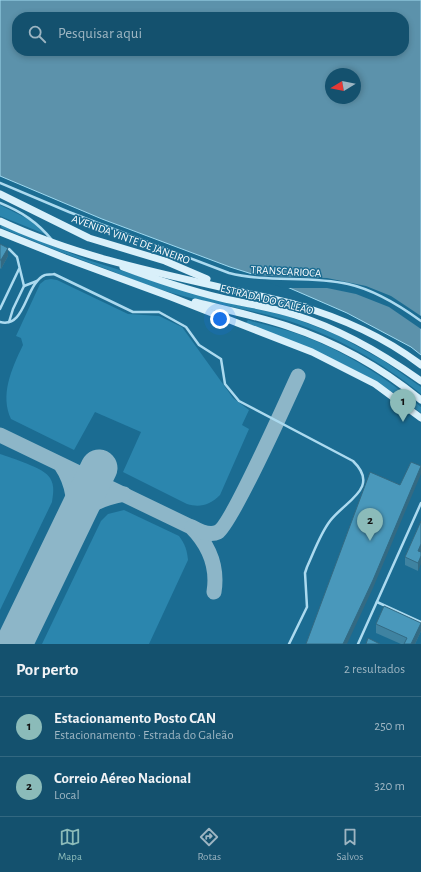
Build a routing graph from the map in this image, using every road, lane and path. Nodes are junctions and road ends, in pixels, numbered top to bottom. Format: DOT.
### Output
graph roads {
  1 [pos="0,183"];
  2 [pos="0,194"];
  3 [pos="0,203"];
  4 [pos="0,221"];
  5 [pos="0,232"];
  6 [pos="56,245"];
  7 [pos="9,250"];
  8 [pos="99,258"];
  9 [pos="20,268"];
  10 [pos="37,281"];
  11 [pos="24,286"];
  12 [pos="235,289"];
  13 [pos="172,297"];
  14 [pos="0,308"];
  15 [pos="421,321"];
  16 [pos="0,322"];
  17 [pos="9,323"];
  18 [pos="419,364"];
  19 [pos="421,381"];
  20 [pos="421,400"];
  21 [pos="421,418"];
  22 [pos="421,503"];
  23 [pos="378,602"];
  24 [pos="421,622"];
  25 [pos="289,644"];
  26 [pos="358,644"];
  1 -- 15 [label="lane, TRANSCARIOCA"];
  2 -- 12 [label="main road, AVENIDA VINTE DE JANEIRO"];
  3 -- 6 [label="lane"];
  4 -- 6 [label="main road, ESTRADA DO GALEÃO"];
  5 -- 13 [label="main road, ESTRADA DO GALEÃO"];
  6 -- 8 [label="main road, ESTRADA DO GALEÃO"];
  7 -- 9 [label="lane"];
  8 -- 12 [label="main road, ESTRADA DO GALEÃO"];
  8 -- 19 [label="main road, ESTRADA DO GALEÃO"];
  9 -- 11 [label="lane"];
  9 -- 14 [label="lane"];
  10 -- 11 [label="lane"];
  10 -- 17 [label="lane"];
  10 -- 25 [label="lane"];
  11 -- 17 [label="lane"];
  12 -- 18 [label="main road, ESTRADA DO GALEÃO"];
  13 -- 20 [label="main road, ESTRADA DO GALEÃO"];
  13 -- 21 [label="main road, ESTRADA DO GALEÃO"];
  16 -- 17 [label="lane"];
  22 -- 23 [label="lane"];
  23 -- 24 [label="lane"];
  23 -- 26 [label="lane"];
}
